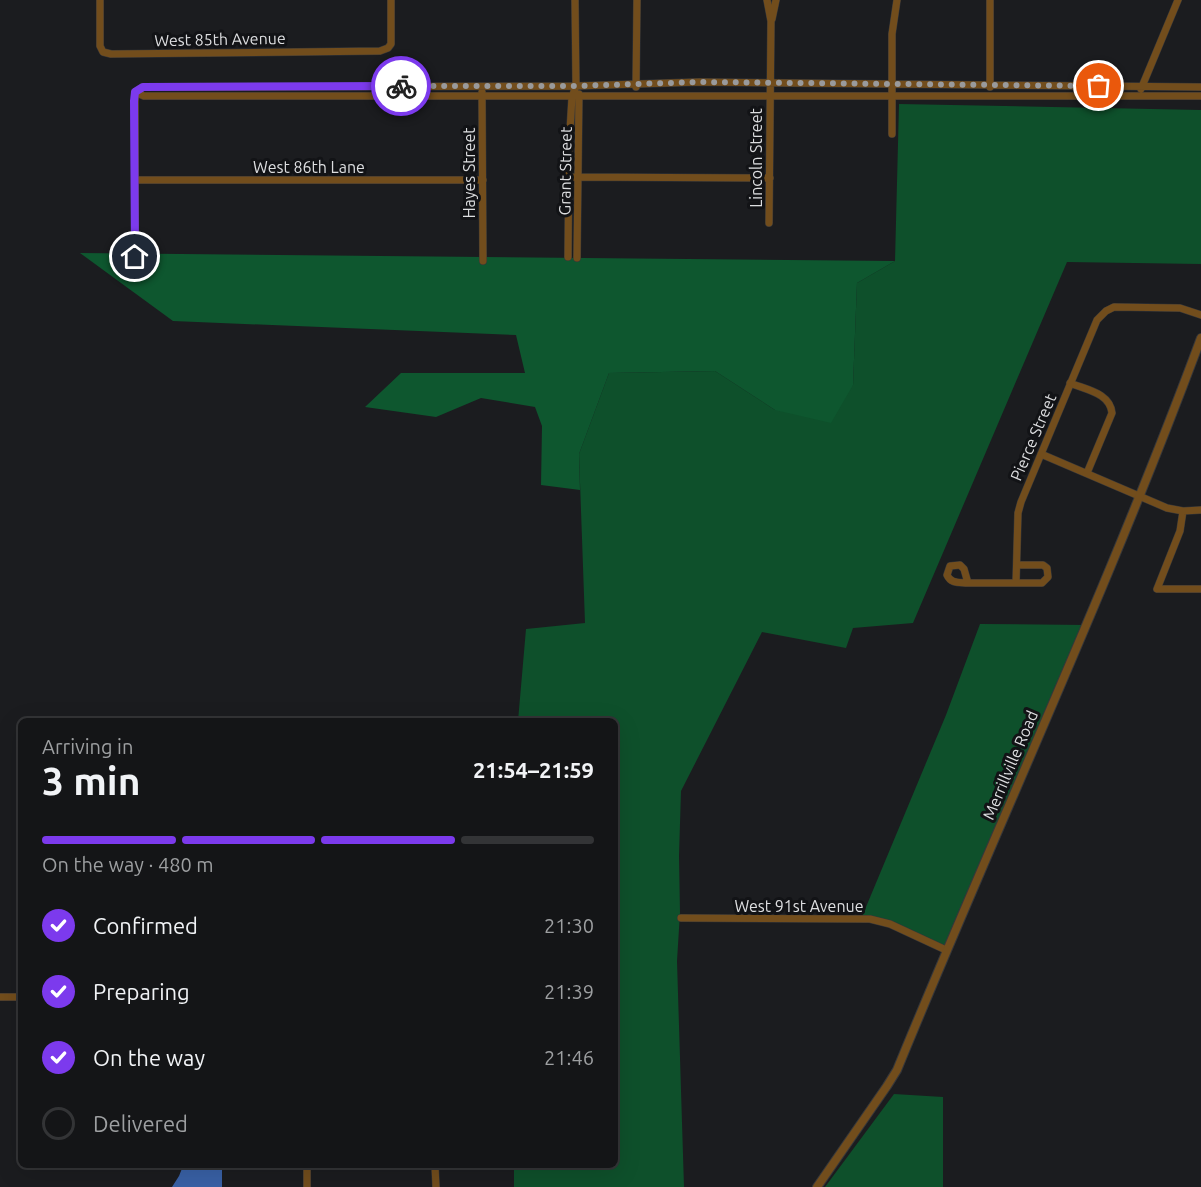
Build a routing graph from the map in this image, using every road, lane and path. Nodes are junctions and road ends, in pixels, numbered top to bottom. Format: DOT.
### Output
graph roads {
  1 [pos="100,0"];
  2 [pos="391,0"];
  3 [pos="575,0"];
  4 [pos="637,0"];
  5 [pos="767,0"];
  6 [pos="776,0"];
  7 [pos="897,0"];
  8 [pos="990,0"];
  9 [pos="1178,0"];
  10 [pos="771,21"];
  11 [pos="770,83"];
  12 [pos="636,85"];
  13 [pos="891,85"];
  14 [pos="482,86"];
  15 [pos="576,86"];
  16 [pos="990,86"];
  17 [pos="1142,87"];
  18 [pos="1201,87"];
  19 [pos="135,92"];
  20 [pos="636,94"];
  21 [pos="770,94"];
  22 [pos="891,94"];
  23 [pos="990,95"];
  24 [pos="482,96"];
  25 [pos="1138,96"];
  26 [pos="1201,96"];
  27 [pos="576,97"];
  28 [pos="892,134"];
  29 [pos="568,177"];
  30 [pos="578,177"];
  31 [pos="770,178"];
  32 [pos="135,180"];
  33 [pos="483,180"];
  34 [pos="769,223"];
  35 [pos="135,257"];
  36 [pos="568,257"];
  37 [pos="577,258"];
  38 [pos="483,261"];
  39 [pos="1201,315"];
  40 [pos="1201,338"];
  41 [pos="1070,383"];
  42 [pos="1041,454"];
  43 [pos="1087,473"];
  44 [pos="1141,497"];
  45 [pos="1201,510"];
  46 [pos="1183,511"];
  47 [pos="1017,565"];
  48 [pos="968,583"];
  49 [pos="1016,583"];
  50 [pos="1201,589"];
  51 [pos="681,918"];
  52 [pos="946,950"];
  53 [pos="0,997"];
  54 [pos="18,997"];
  55 [pos="307,1168"];
  56 [pos="435,1168"];
  57 [pos="307,1187"];
  58 [pos="436,1187"];
  59 [pos="817,1187"];
  1 -- 2 [label="street, West 85th Avenue"];
  3 -- 15 [label="street, Grant Street"];
  4 -- 12 [label="street"];
  5 -- 10 [label="street, Lincoln Street"];
  6 -- 10 [label="street, Lincoln Street"];
  7 -- 13 [label="street"];
  8 -- 16 [label="street"];
  9 -- 17 [label="street"];
  10 -- 11 [label="street, Lincoln Street"];
  11 -- 12 [label="street"];
  11 -- 13 [label="street"];
  11 -- 21 [label="street, Lincoln Street"];
  12 -- 15 [label="street"];
  12 -- 20 [label="street"];
  13 -- 16 [label="street"];
  13 -- 22 [label="street"];
  14 -- 15 [label="street"];
  14 -- 19 [label="street"];
  14 -- 24 [label="street, Hayes Street"];
  15 -- 27 [label="street, Grant Street"];
  16 -- 17 [label="street"];
  16 -- 23 [label="street"];
  17 -- 18 [label="street"];
  17 -- 25 [label="street"];
  19 -- 24 [label="street"];
  19 -- 32 [label="street"];
  20 -- 21 [label="street"];
  20 -- 27 [label="street"];
  21 -- 22 [label="street"];
  21 -- 31 [label="street, Lincoln Street"];
  22 -- 23 [label="street"];
  22 -- 28 [label="street"];
  23 -- 25 [label="street"];
  24 -- 27 [label="street"];
  24 -- 33 [label="street, Hayes Street"];
  25 -- 26 [label="street"];
  27 -- 29 [label="street, Grant Street"];
  27 -- 30 [label="street, Grant Street"];
  29 -- 30 [label="street"];
  29 -- 36 [label="street, Grant Street"];
  30 -- 31 [label="street"];
  30 -- 37 [label="street, Grant Street"];
  31 -- 34 [label="street, Lincoln Street"];
  32 -- 33 [label="street, West 86th Lane"];
  32 -- 35 [label="street"];
  33 -- 38 [label="street, Hayes Street"];
  39 -- 41 [label="street, Pierce Street"];
  40 -- 44 [label="street, Merrillville Road"];
  41 -- 42 [label="street, Pierce Street"];
  41 -- 43 [label="street"];
  42 -- 43 [label="street"];
  42 -- 47 [label="street, Pierce Street"];
  43 -- 44 [label="street"];
  44 -- 46 [label="street"];
  44 -- 52 [label="street, Merrillville Road"];
  45 -- 46 [label="street"];
  46 -- 50 [label="street"];
  47 -- 49 [label="street, Pierce Street"];
  47 -- 49 [label="street"];
  48 -- 49 [label="street"];
  51 -- 52 [label="street, West 91st Avenue"];
  52 -- 59 [label="street, Merrillville Road"];
  53 -- 54 [label="street"];
  55 -- 57 [label="street"];
  56 -- 58 [label="street"];
}
